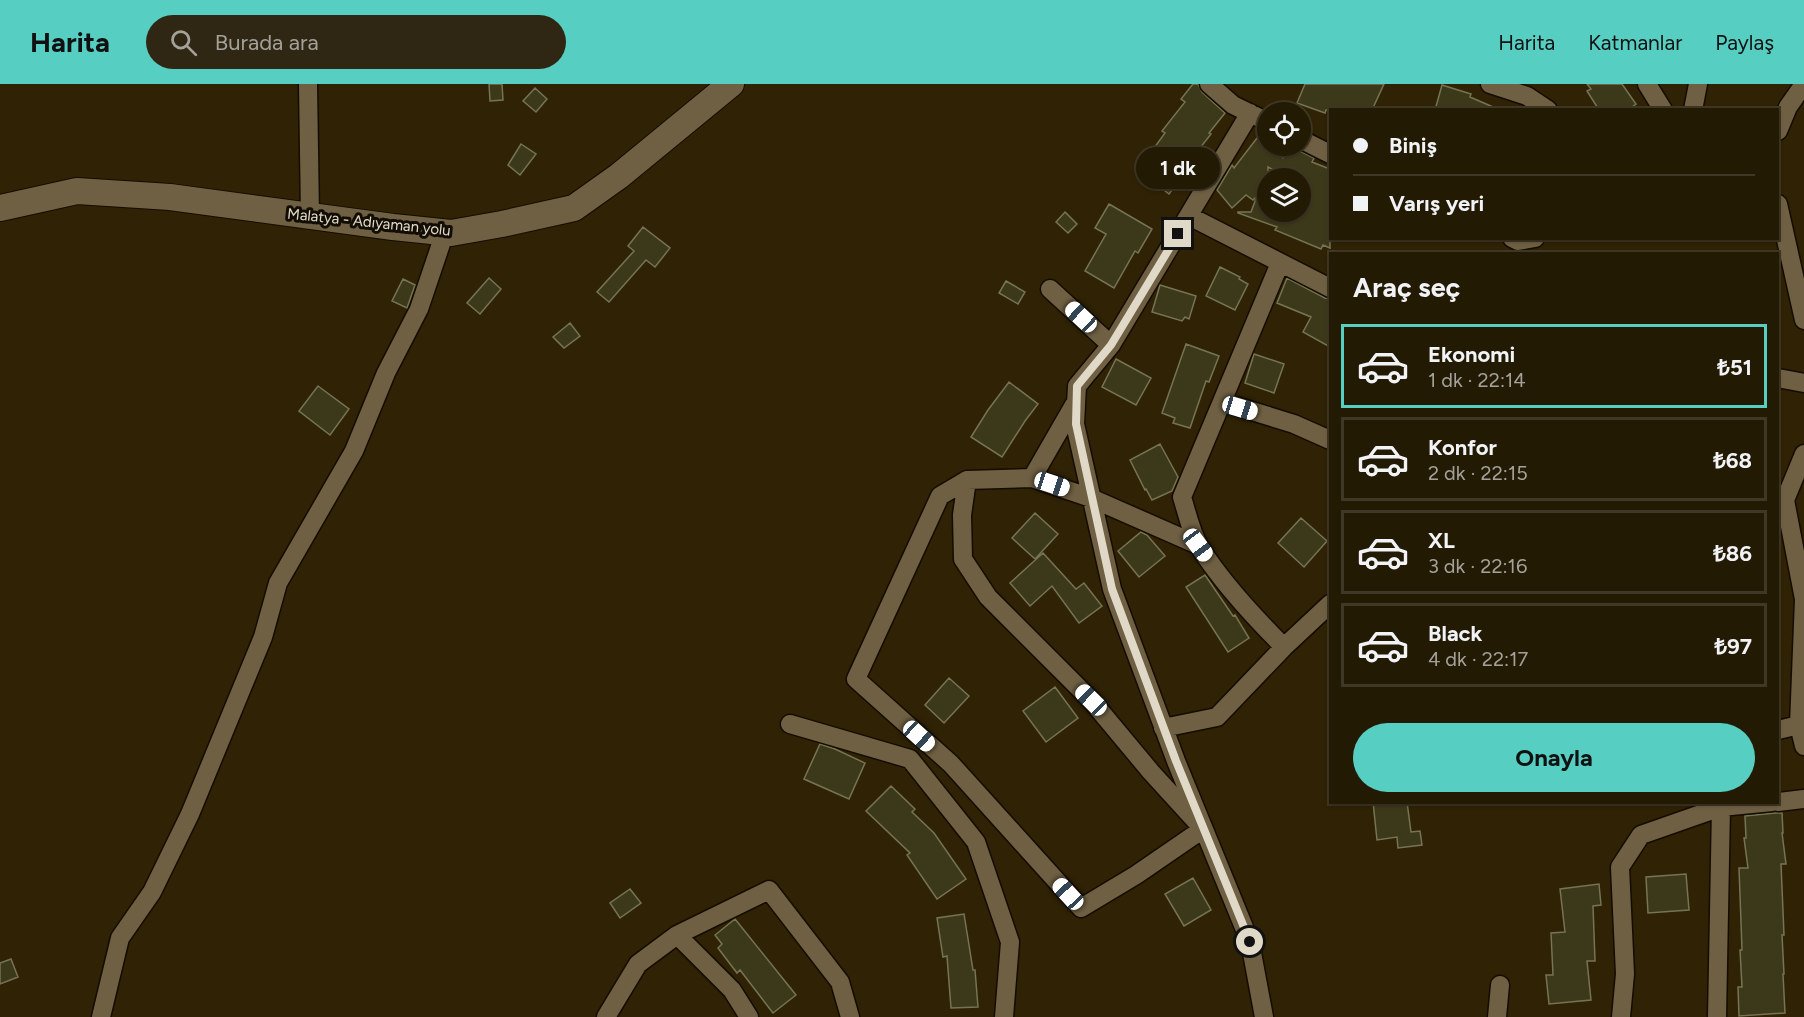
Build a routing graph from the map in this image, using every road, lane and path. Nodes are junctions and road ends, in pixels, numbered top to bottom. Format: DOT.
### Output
graph roads {
  1 [pos="308,84"];
  2 [pos="731,84"];
  3 [pos="1209,84"];
  4 [pos="1490,84"];
  5 [pos="1647,84"];
  6 [pos="1698,84"];
  7 [pos="1804,84"];
  8 [pos="1545,108"];
  9 [pos="1662,108"];
  10 [pos="1693,108"];
  11 [pos="1250,113"];
  12 [pos="1257,116"];
  13 [pos="1779,129"];
  14 [pos="1311,144"];
  15 [pos="1329,154"];
  16 [pos="0,208"];
  17 [pos="1779,208"];
  18 [pos="310,216"];
  19 [pos="1189,216"];
  20 [pos="445,232"];
  21 [pos="1280,263"];
  22 [pos="1329,288"];
  23 [pos="1050,289"];
  24 [pos="1804,320"];
  25 [pos="1111,345"];
  26 [pos="1779,378"];
  27 [pos="1804,383"];
  28 [pos="1077,401"];
  29 [pos="1223,402"];
  30 [pos="1329,440"];
  31 [pos="1804,454"];
  32 [pos="1032,477"];
  33 [pos="967,480"];
  34 [pos="1092,498"];
  35 [pos="1198,545"];
  36 [pos="1804,598"];
  37 [pos="1329,605"];
  38 [pos="1284,647"];
  39 [pos="790,724"];
  40 [pos="1798,725"];
  41 [pos="1163,728"];
  42 [pos="1779,730"];
  43 [pos="1804,746"];
  44 [pos="1804,799"];
  45 [pos="1779,802"];
  46 [pos="1751,804"];
  47 [pos="1720,807"];
  48 [pos="1203,829"];
  49 [pos="677,935"];
  50 [pos="1500,985"];
  51 [pos="101,1017"];
  52 [pos="606,1017"];
  53 [pos="749,1017"];
  54 [pos="850,1017"];
  55 [pos="1004,1017"];
  56 [pos="1264,1017"];
  57 [pos="1497,1017"];
  58 [pos="1621,1017"];
  59 [pos="1717,1017"];
  1 -- 18 [label="street"];
  2 -- 20 [label="main road, Malatya - Adıyaman yolu"];
  3 -- 11 [label="street"];
  4 -- 8 [label="street"];
  5 -- 9 [label="street"];
  6 -- 10 [label="street"];
  7 -- 13 [label="street"];
  11 -- 12 [label="street"];
  11 -- 19 [label="street"];
  14 -- 15 [label="street"];
  16 -- 18 [label="main road, Malatya - Adıyaman yolu"];
  17 -- 24 [label="street"];
  18 -- 20 [label="main road, Malatya - Adıyaman yolu"];
  19 -- 21 [label="street"];
  19 -- 25 [label="street"];
  20 -- 51 [label="street"];
  21 -- 22 [label="street"];
  21 -- 29 [label="street"];
  23 -- 25 [label="street"];
  25 -- 28 [label="street"];
  26 -- 27 [label="street"];
  28 -- 32 [label="street"];
  28 -- 34 [label="street"];
  29 -- 30 [label="street"];
  29 -- 35 [label="street"];
  31 -- 36 [label="street"];
  32 -- 33 [label="street"];
  32 -- 34 [label="street"];
  33 -- 48 [label="street"];
  33 -- 48 [label="street"];
  34 -- 35 [label="street"];
  34 -- 41 [label="street"];
  35 -- 38 [label="street"];
  36 -- 40 [label="street"];
  37 -- 38 [label="street"];
  38 -- 41 [label="street"];
  39 -- 55 [label="street"];
  40 -- 42 [label="street"];
  40 -- 43 [label="street"];
  41 -- 48 [label="street"];
  44 -- 45 [label="street"];
  46 -- 47 [label="street"];
  47 -- 58 [label="street"];
  47 -- 59 [label="street"];
  48 -- 56 [label="street"];
  49 -- 52 [label="street"];
  49 -- 53 [label="street"];
  49 -- 54 [label="street"];
  50 -- 57 [label="street"];
}
